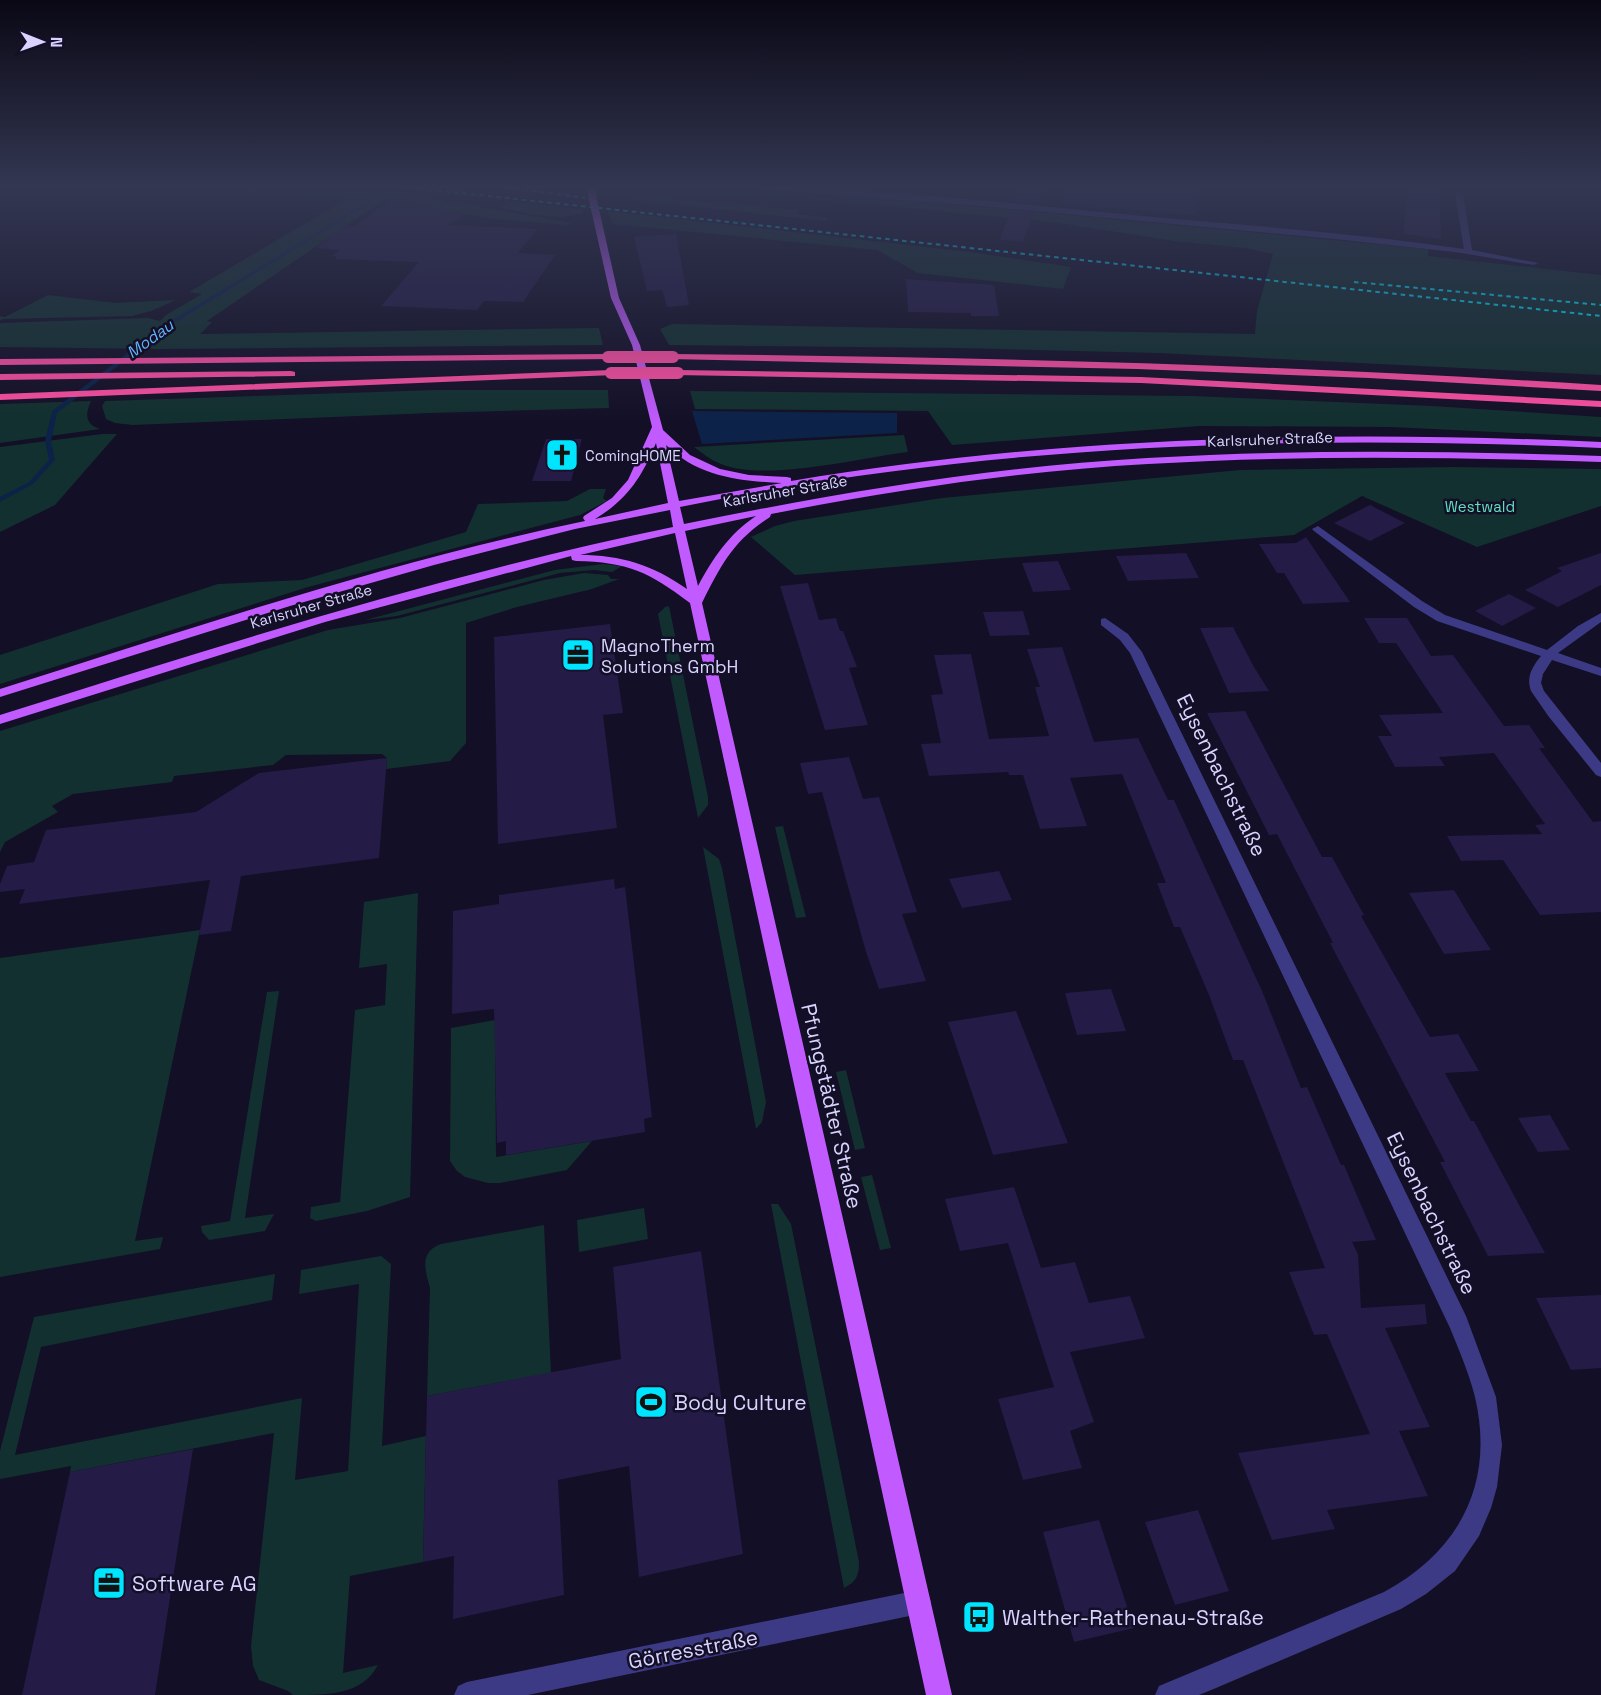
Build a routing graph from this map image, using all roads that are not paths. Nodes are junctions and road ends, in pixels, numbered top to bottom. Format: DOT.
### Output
graph roads {
  1 [pos="607,265"];
  2 [pos="0,362"];
  3 [pos="611,373"];
  4 [pos="0,377"];
  5 [pos="1601,388"];
  6 [pos="0,397"];
  7 [pos="1601,404"];
  8 [pos="656,429"];
  9 [pos="1601,445"];
  10 [pos="1601,459"];
  11 [pos="819,481"];
  12 [pos="675,506"];
  13 [pos="775,510"];
  14 [pos="573,526"];
  15 [pos="680,528"];
  16 [pos="1318,529"];
  17 [pos="550,558"];
  18 [pos="696,602"];
  19 [pos="1601,617"];
  20 [pos="1105,622"];
  21 [pos="1549,656"];
  22 [pos="1601,672"];
  23 [pos="0,693"];
  24 [pos="0,720"];
  25 [pos="1601,772"];
  26 [pos="919,1602"];
  27 [pos="467,1695"];
  28 [pos="939,1695"];
  29 [pos="1168,1695"];
  1 -- 8 [label="main road"];
  2 -- 5 [label="highway, bridge"];
  3 -- 4 [label="highway"];
  3 -- 6 [label="highway"];
  3 -- 7 [label="highway, bridge"];
  8 -- 11 [label="main road"];
  8 -- 12 [label="main road"];
  8 -- 14 [label="main road"];
  9 -- 11 [label="main road, Karlsruher Straße"];
  10 -- 13 [label="main road, Karlsruher Straße"];
  11 -- 12 [label="main road, Karlsruher Straße"];
  12 -- 14 [label="main road, Karlsruher Straße"];
  12 -- 15 [label="main road, Pfungstädter Straße"];
  13 -- 15 [label="main road, Karlsruher Straße"];
  13 -- 18 [label="main road"];
  14 -- 23 [label="main road, Karlsruher Straße"];
  15 -- 17 [label="main road, Karlsruher Straße"];
  15 -- 18 [label="main road, Pfungstädter Straße"];
  16 -- 21 [label="street"];
  17 -- 18 [label="main road"];
  17 -- 24 [label="main road, Karlsruher Straße"];
  18 -- 26 [label="main road, Pfungstädter Straße"];
  19 -- 21 [label="street"];
  20 -- 29 [label="street, Eysenbachstraße"];
  21 -- 22 [label="street"];
  21 -- 25 [label="street"];
  26 -- 27 [label="street, Görresstraße"];
  26 -- 28 [label="main road, Pfungstädter Straße"];
}
